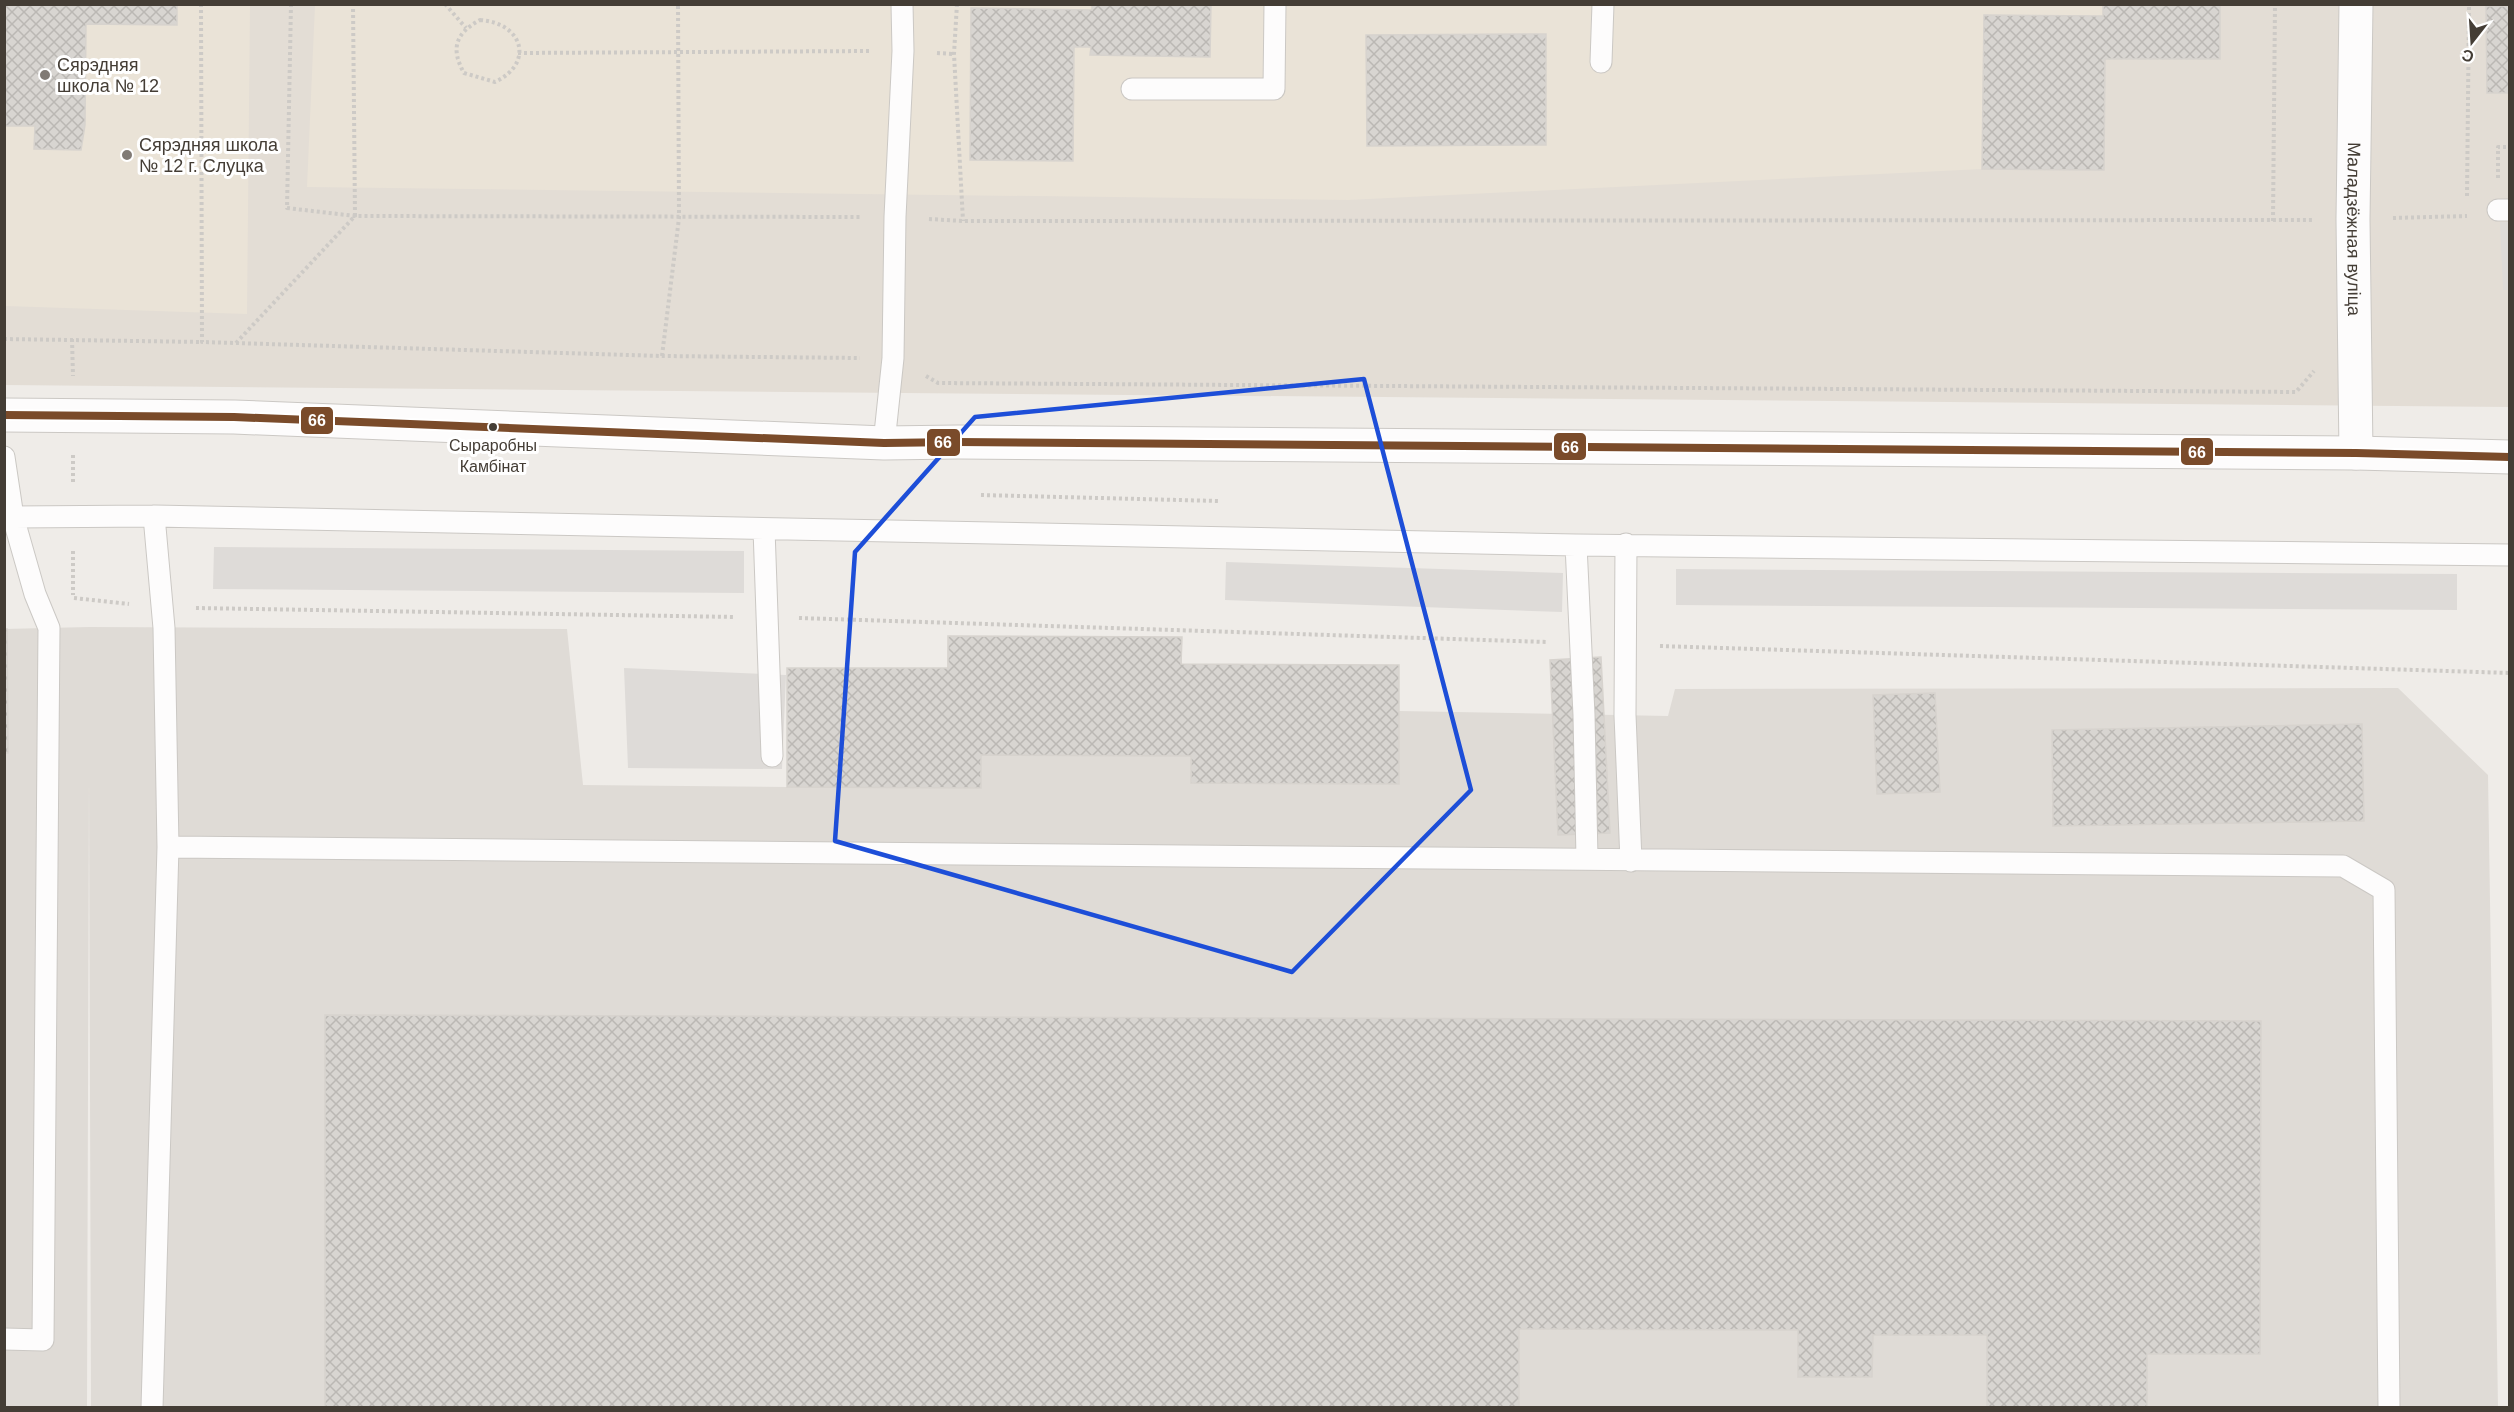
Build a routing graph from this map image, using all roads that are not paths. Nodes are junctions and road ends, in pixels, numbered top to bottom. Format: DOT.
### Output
graph roads {
  1 [pos="902,4"];
  2 [pos="1275,4"];
  3 [pos="1602,4"];
  4 [pos="2356,4"];
  5 [pos="1601,62"];
  6 [pos="1132,89"];
  7 [pos="4,415"];
  8 [pos="884,443"];
  9 [pos="2356,453"];
  10 [pos="4,457"];
  11 [pos="2510,457"];
  12 [pos="154,516"];
  13 [pos="13,517"];
  14 [pos="764,529"];
  15 [pos="1576,544"];
  16 [pos="1626,544"];
  17 [pos="2510,555"];
  18 [pos="772,756"];
  19 [pos="168,847"];
  20 [pos="1587,858"];
  21 [pos="1631,861"];
  22 [pos="4,1339"];
  23 [pos="152,1407"];
  24 [pos="2389,1407"];
  1 -- 8 [label="lane"];
  2 -- 6 [label="lane"];
  3 -- 5 [label="lane"];
  4 -- 9 [label="street, Маладзёжная вуліца"];
  7 -- 8 [label="street"];
  8 -- 9 [label="street"];
  9 -- 11 [label="street"];
  10 -- 13 [label="lane"];
  12 -- 13 [label="lane"];
  12 -- 14 [label="lane"];
  12 -- 19 [label="lane"];
  13 -- 22 [label="lane"];
  14 -- 15 [label="lane"];
  14 -- 18 [label="lane"];
  15 -- 16 [label="lane"];
  15 -- 20 [label="lane"];
  16 -- 17 [label="lane"];
  16 -- 21 [label="lane"];
  19 -- 20 [label="lane"];
  19 -- 23 [label="lane"];
  20 -- 21 [label="lane"];
  21 -- 24 [label="lane"];
}
